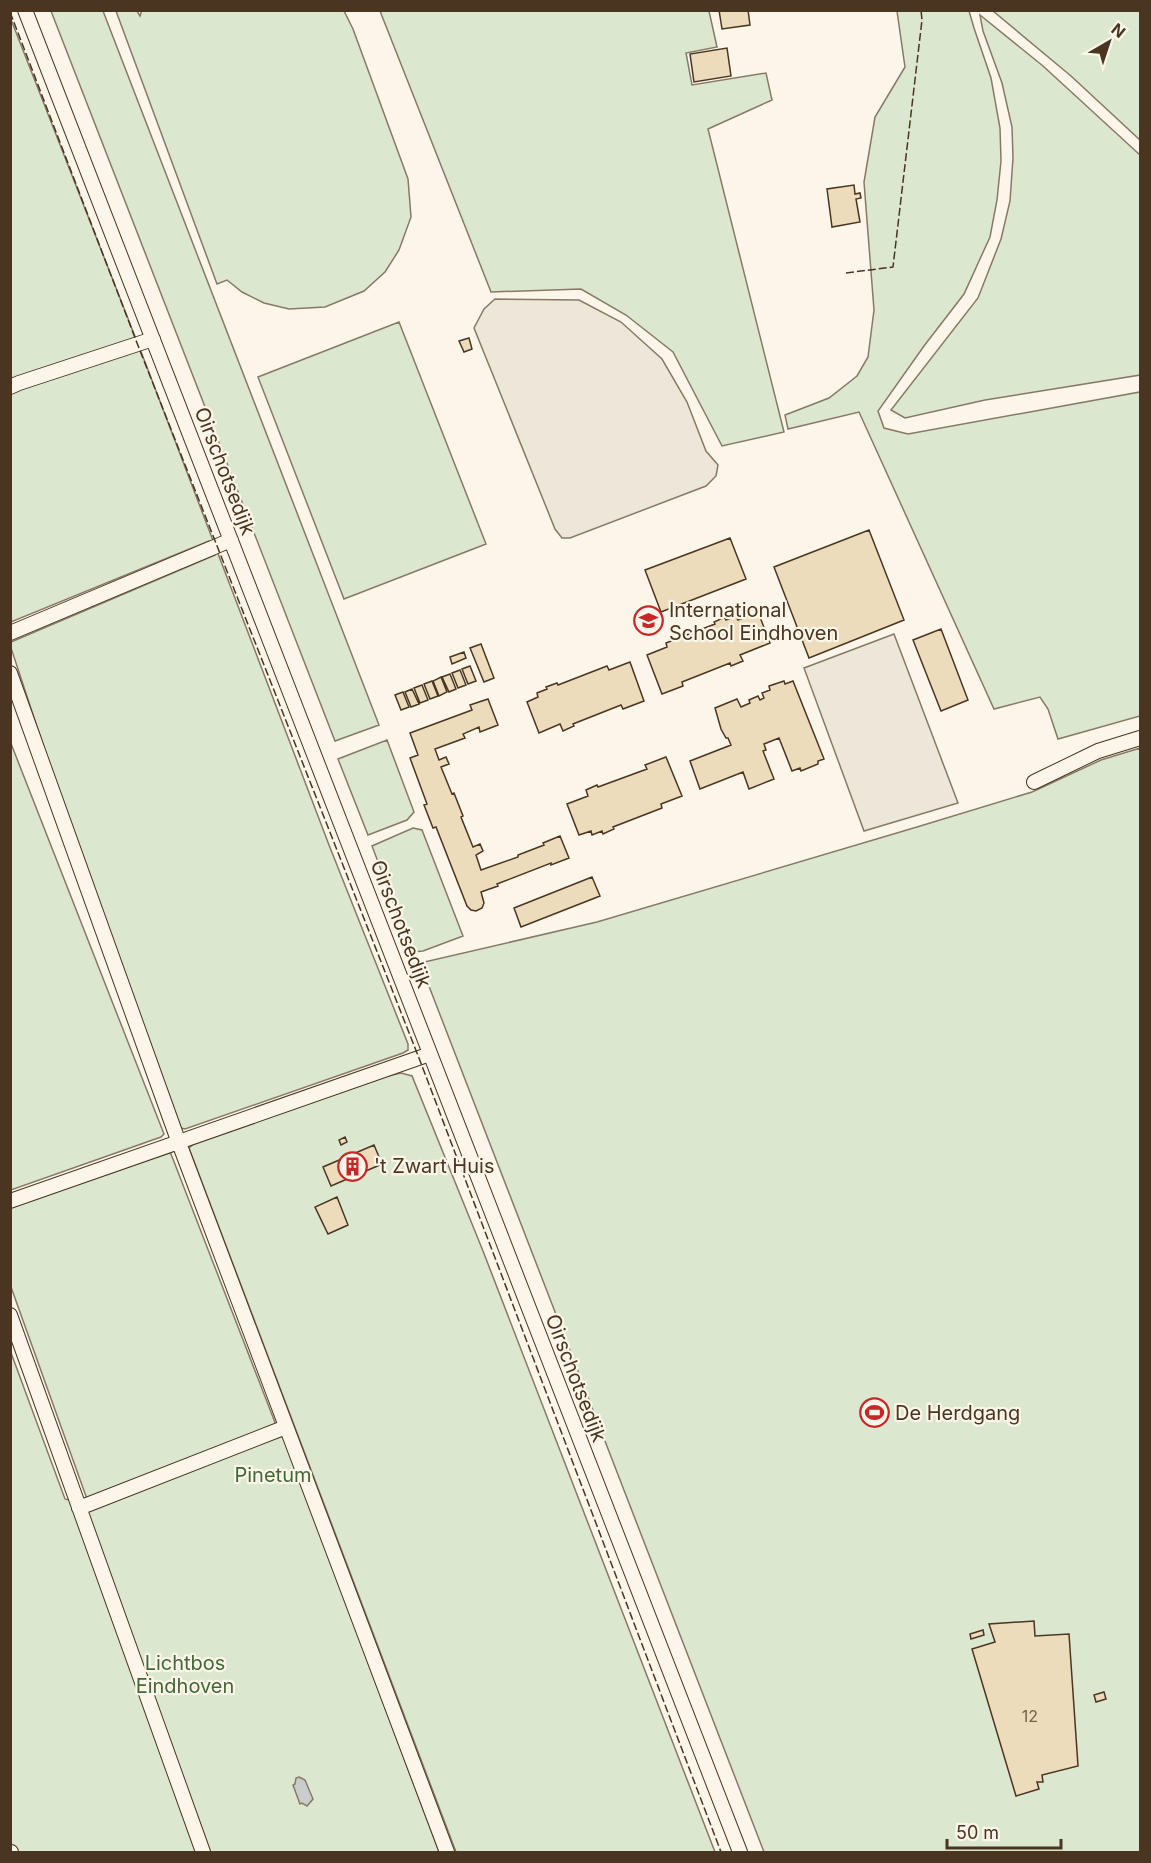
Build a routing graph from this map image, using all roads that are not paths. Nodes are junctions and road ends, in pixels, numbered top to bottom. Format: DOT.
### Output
graph roads {
  1 [pos="25,10"];
  2 [pos="153,339"];
  3 [pos="10,387"];
  4 [pos="231,540"];
  5 [pos="10,633"];
  6 [pos="10,673"];
  7 [pos="1140,738"];
  8 [pos="1034,782"];
  9 [pos="430,1054"];
  10 [pos="179,1143"];
  11 [pos="10,1201"];
  12 [pos="10,1316"];
  13 [pos="286,1427"];
  14 [pos="79,1508"];
  15 [pos="203,1852"];
  16 [pos="447,1852"];
  17 [pos="740,1852"];
  1 -- 2 [label="street, Oirschotsedijk"];
  2 -- 3 [label="street"];
  2 -- 4 [label="street, Oirschotsedijk"];
  4 -- 5 [label="street"];
  4 -- 9 [label="street, Oirschotsedijk"];
  6 -- 10 [label="street"];
  7 -- 8 [label="street"];
  9 -- 10 [label="street"];
  9 -- 17 [label="street, Oirschotsedijk"];
  10 -- 11 [label="street"];
  10 -- 13 [label="street"];
  12 -- 14 [label="street"];
  13 -- 14 [label="street"];
  13 -- 16 [label="street"];
  14 -- 15 [label="street"];
}
